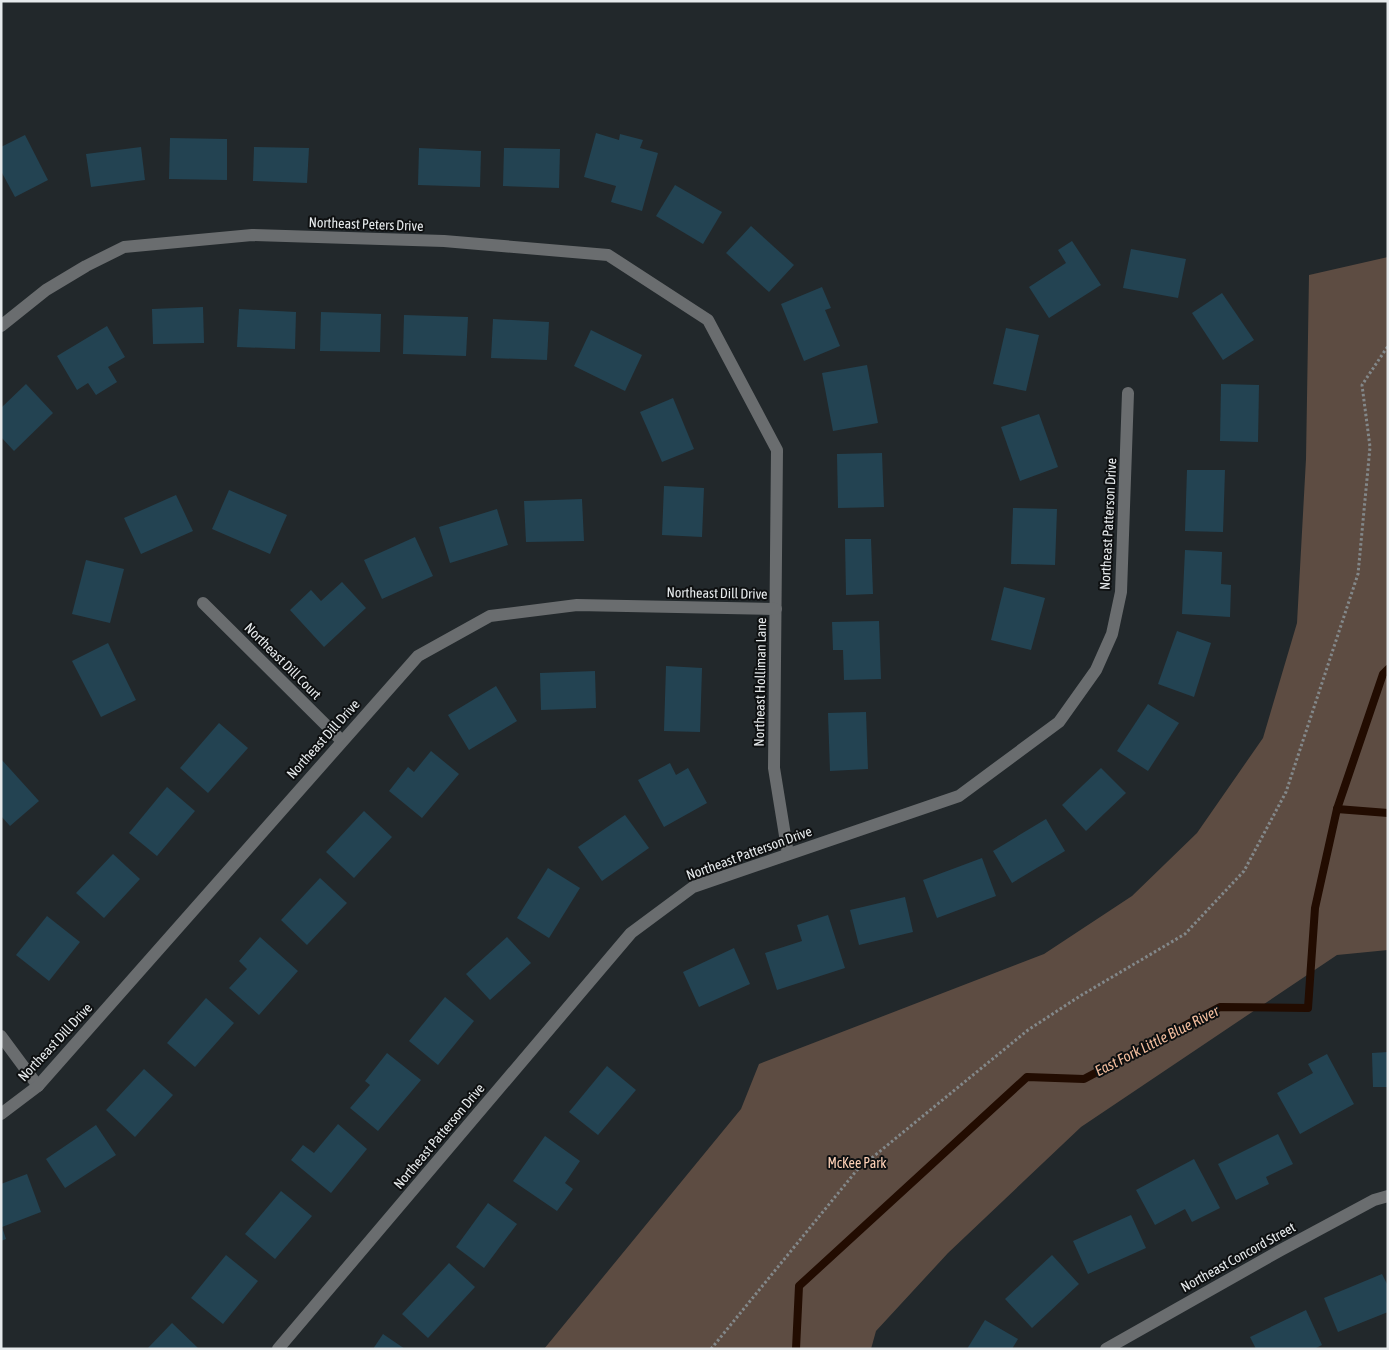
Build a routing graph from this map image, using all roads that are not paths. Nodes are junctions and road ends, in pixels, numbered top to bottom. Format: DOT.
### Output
graph roads {
  1 [pos="3,320"];
  2 [pos="721,343"];
  3 [pos="1128,393"];
  4 [pos="203,603"];
  5 [pos="776,609"];
  6 [pos="341,740"];
  7 [pos="788,854"];
  8 [pos="1,1036"];
  9 [pos="38,1086"];
  10 [pos="1,1114"];
  11 [pos="1388,1196"];
  12 [pos="278,1349"];
  13 [pos="1106,1349"];
  1 -- 2 [label="street, Northeast Peters Drive"];
  2 -- 5 [label="street, Northeast Holliman Lane"];
  3 -- 7 [label="street, Northeast Patterson Drive"];
  4 -- 6 [label="street, Northeast Dill Court"];
  5 -- 6 [label="street, Northeast Dill Drive"];
  5 -- 7 [label="street, Northeast Holliman Lane"];
  6 -- 9 [label="street, Northeast Dill Drive"];
  7 -- 12 [label="street, Northeast Patterson Drive"];
  8 -- 9 [label="street"];
  9 -- 10 [label="street, Northeast Dill Drive"];
  11 -- 13 [label="street, Northeast Concord Street"];
}
